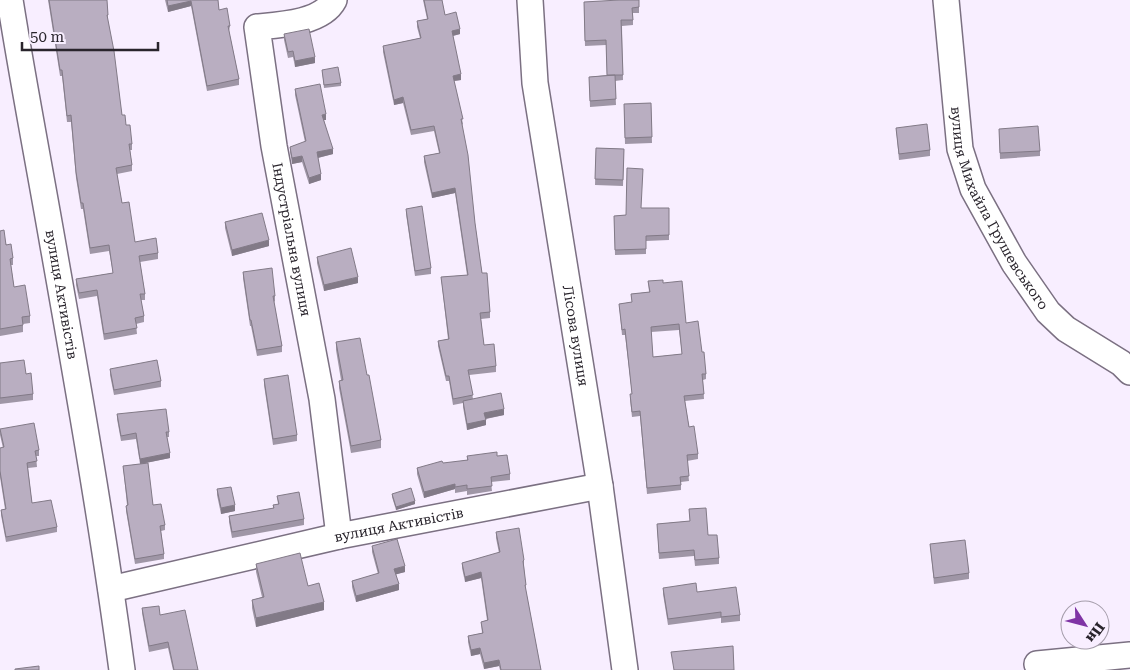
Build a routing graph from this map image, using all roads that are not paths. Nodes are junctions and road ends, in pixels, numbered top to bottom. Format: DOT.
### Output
graph roads {
  1 [pos="10,0"];
  2 [pos="334,0"];
  3 [pos="530,0"];
  4 [pos="946,0"];
  5 [pos="1130,372"];
  6 [pos="600,486"];
  7 [pos="340,536"];
  8 [pos="111,589"];
  9 [pos="1130,655"];
  10 [pos="1037,664"];
  11 [pos="122,670"];
  12 [pos="625,670"];
  1 -- 8 [label="street, вулиця Активістів"];
  2 -- 7 [label="street, Індустріальна вулиця"];
  3 -- 6 [label="street, Лісова вулиця"];
  4 -- 5 [label="street, вулиця Михайла Грушевського"];
  6 -- 7 [label="street, вулиця Активістів"];
  6 -- 12 [label="street, Лісова вулиця"];
  7 -- 8 [label="street, вулиця Активістів"];
  8 -- 11 [label="street, вулиця Активістів"];
  9 -- 10 [label="street"];
}
